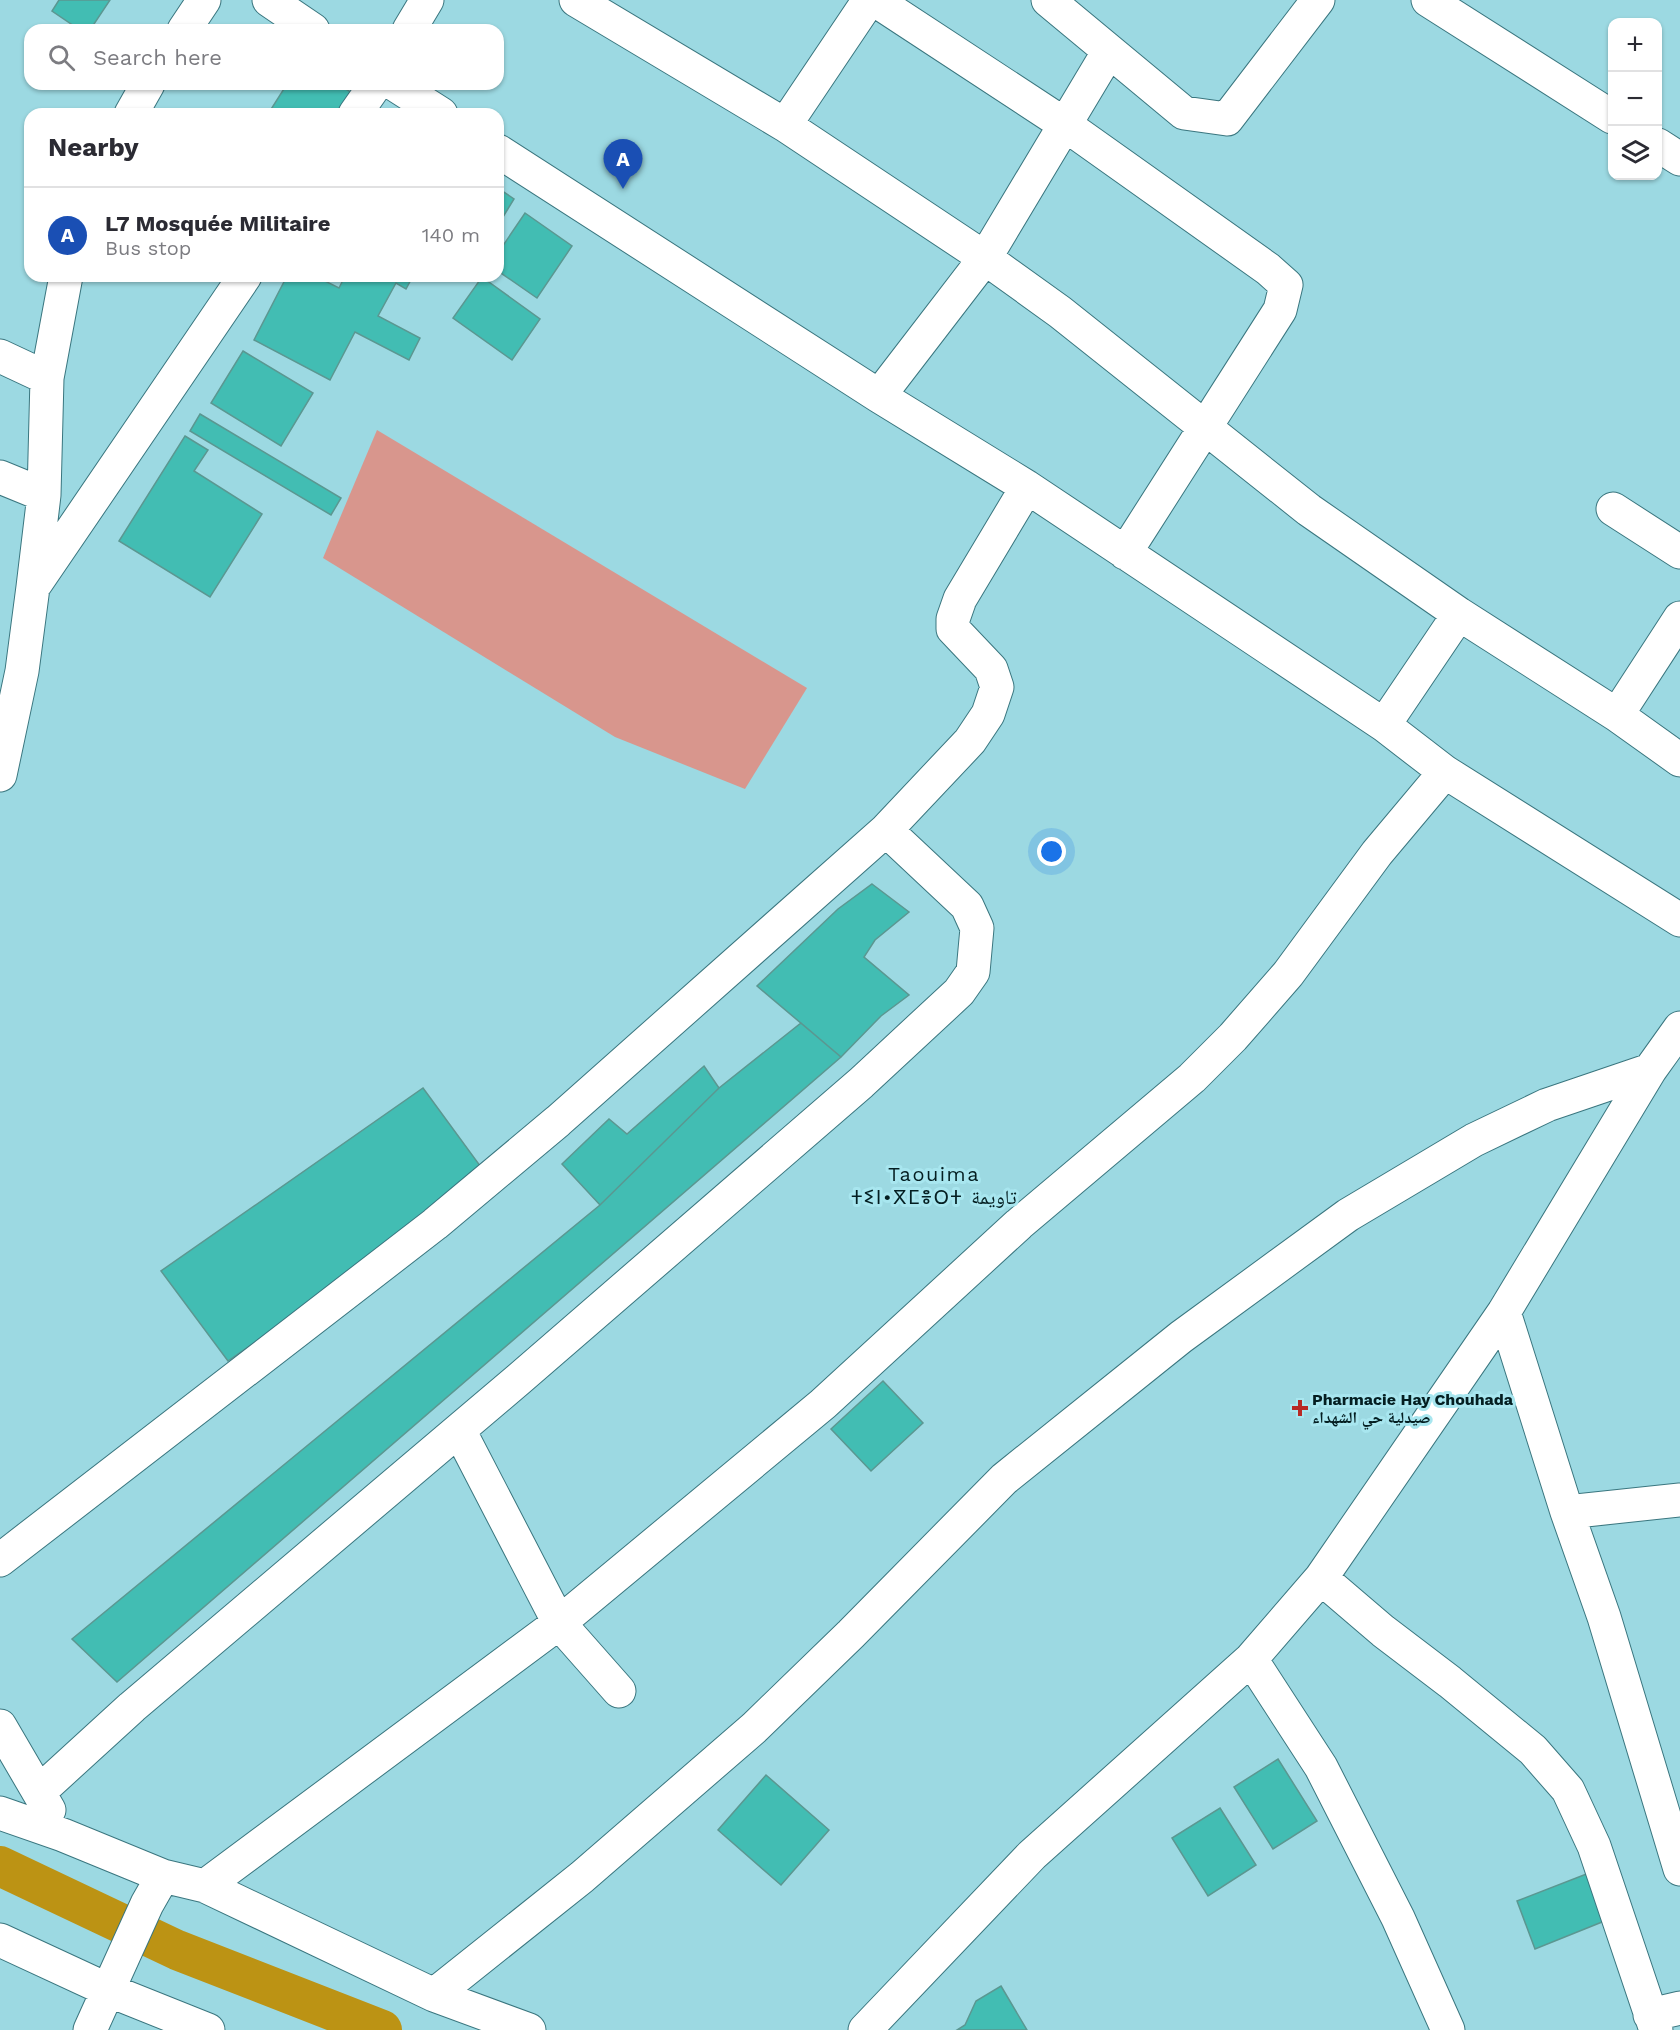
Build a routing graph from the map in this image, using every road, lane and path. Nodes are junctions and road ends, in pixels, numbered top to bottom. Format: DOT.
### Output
graph roads {
  1 [pos="204,0"];
  2 [pos="268,0"];
  3 [pos="427,0"];
  4 [pos="576,0"];
  5 [pos="870,0"];
  6 [pos="875,0"];
  7 [pos="1048,0"];
  8 [pos="1318,0"];
  9 [pos="1428,0"];
  10 [pos="188,24"];
  11 [pos="304,24"];
  12 [pos="413,24"];
  13 [pos="1108,51"];
  14 [pos="145,90"];
  15 [pos="372,90"];
  16 [pos="403,90"];
  17 [pos="134,108"];
  18 [pos="359,108"];
  19 [pos="432,108"];
  20 [pos="1608,114"];
  21 [pos="1064,124"];
  22 [pos="785,125"];
  23 [pos="1662,148"];
  24 [pos="504,155"];
  25 [pos="1680,159"];
  26 [pos="986,258"];
  27 [pos="65,282"];
  28 [pos="241,282"];
  29 [pos="0,356"];
  30 [pos="47,378"];
  31 [pos="879,396"];
  32 [pos="1205,427"];
  33 [pos="0,477"];
  34 [pos="1027,487"];
  35 [pos="44,495"];
  36 [pos="1613,509"];
  37 [pos="1680,552"];
  38 [pos="1125,553"];
  39 [pos="33,587"];
  40 [pos="1459,614"];
  41 [pos="1680,618"];
  42 [pos="11,666"];
  43 [pos="1617,715"];
  44 [pos="1384,725"];
  45 [pos="1680,760"];
  46 [pos="1444,772"];
  47 [pos="0,775"];
  48 [pos="886,830"];
  49 [pos="1680,920"];
  50 [pos="1680,1028"];
  51 [pos="1650,1070"];
  52 [pos="1504,1312"];
  53 [pos="459,1430"];
  54 [pos="1680,1500"];
  55 [pos="1567,1512"];
  56 [pos="0,1560"];
  57 [pos="1321,1578"];
  58 [pos="559,1623"];
  59 [pos="1251,1659"];
  60 [pos="619,1690"];
  61 [pos="0,1726"];
  62 [pos="39,1792"];
  63 [pos="0,1814"];
  64 [pos="63,1836"];
  65 [pos="1680,1869"];
  66 [pos="163,1876"];
  67 [pos="206,1886"];
  68 [pos="6,1950"];
  69 [pos="108,1990"];
  70 [pos="434,1995"];
  71 [pos="1662,2017"];
  72 [pos="90,2030"];
  73 [pos="208,2030"];
  74 [pos="529,2030"];
  75 [pos="865,2030"];
  76 [pos="1448,2030"];
  1 -- 10 [label="street"];
  2 -- 11 [label="street"];
  3 -- 12 [label="street"];
  4 -- 22 [label="street"];
  5 -- 22 [label="street"];
  6 -- 21 [label="street"];
  7 -- 13 [label="street"];
  8 -- 13 [label="street"];
  9 -- 20 [label="street"];
  13 -- 21 [label="street"];
  14 -- 17 [label="street"];
  15 -- 18 [label="street"];
  16 -- 19 [label="street"];
  21 -- 26 [label="street"];
  21 -- 32 [label="street"];
  22 -- 26 [label="street"];
  23 -- 25 [label="street"];
  24 -- 31 [label="street"];
  26 -- 31 [label="street"];
  26 -- 32 [label="street"];
  27 -- 30 [label="street"];
  28 -- 39 [label="street"];
  29 -- 30 [label="street"];
  30 -- 35 [label="street"];
  31 -- 34 [label="street"];
  32 -- 38 [label="street"];
  32 -- 40 [label="street"];
  33 -- 35 [label="street"];
  34 -- 38 [label="street"];
  34 -- 48 [label="street"];
  35 -- 39 [label="street"];
  36 -- 37 [label="street"];
  38 -- 44 [label="street"];
  39 -- 42 [label="street"];
  40 -- 43 [label="street"];
  40 -- 44 [label="street"];
  41 -- 43 [label="street"];
  42 -- 47 [label="street"];
  43 -- 45 [label="street"];
  44 -- 46 [label="street"];
  46 -- 49 [label="street"];
  46 -- 58 [label="street"];
  48 -- 53 [label="street"];
  48 -- 56 [label="street"];
  50 -- 51 [label="street"];
  51 -- 52 [label="street"];
  51 -- 70 [label="street"];
  52 -- 55 [label="street"];
  52 -- 57 [label="street"];
  53 -- 58 [label="street"];
  53 -- 62 [label="street"];
  54 -- 55 [label="street"];
  55 -- 65 [label="street"];
  57 -- 59 [label="street"];
  57 -- 71 [label="street"];
  58 -- 60 [label="street"];
  58 -- 67 [label="street"];
  59 -- 75 [label="street"];
  59 -- 76 [label="street"];
  61 -- 62 [label="street"];
  62 -- 64 [label="street"];
  63 -- 64 [label="street"];
  64 -- 66 [label="street"];
  66 -- 67 [label="street"];
  66 -- 69 [label="street"];
  67 -- 70 [label="street"];
  68 -- 69 [label="street"];
  69 -- 72 [label="street"];
  69 -- 73 [label="street"];
  70 -- 74 [label="street"];
}
